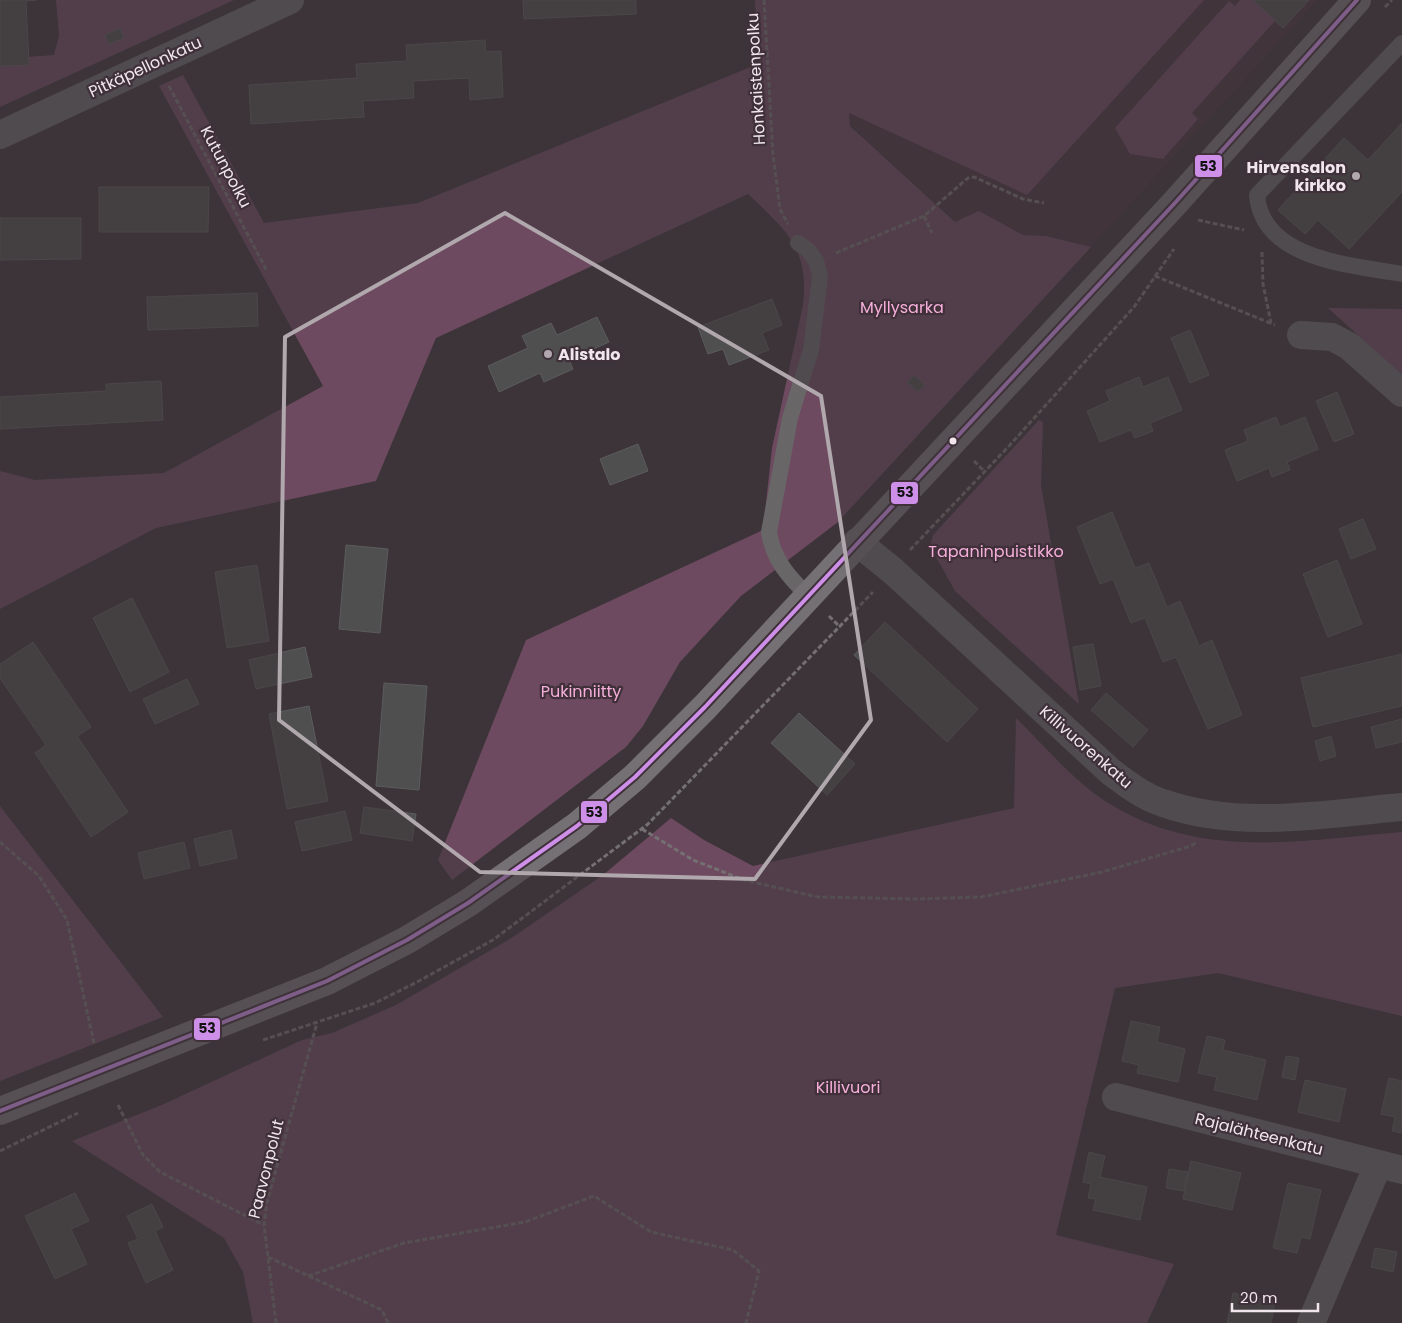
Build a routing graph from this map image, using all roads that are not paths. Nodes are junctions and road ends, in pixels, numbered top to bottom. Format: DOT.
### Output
graph roads {
  1 [pos="290,0"];
  2 [pos="1358,0"];
  3 [pos="1402,43"];
  4 [pos="0,135"];
  5 [pos="798,243"];
  6 [pos="1402,274"];
  7 [pos="1301,335"];
  8 [pos="1402,393"];
  9 [pos="858,542"];
  10 [pos="809,597"];
  11 [pos="1402,807"];
  12 [pos="1116,1097"];
  13 [pos="0,1111"];
  14 [pos="1390,1168"];
  15 [pos="1311,1323"];
  1 -- 4 [label="street, Pitkäpellonkatu"];
  2 -- 9 [label="street"];
  3 -- 6 [label="lane"];
  5 -- 10 [label="lane"];
  7 -- 8 [label="street"];
  9 -- 10 [label="street"];
  9 -- 11 [label="street, Killivuorenkatu"];
  10 -- 13 [label="street"];
  12 -- 14 [label="street, Rajalähteenkatu"];
  14 -- 15 [label="street"];
}
